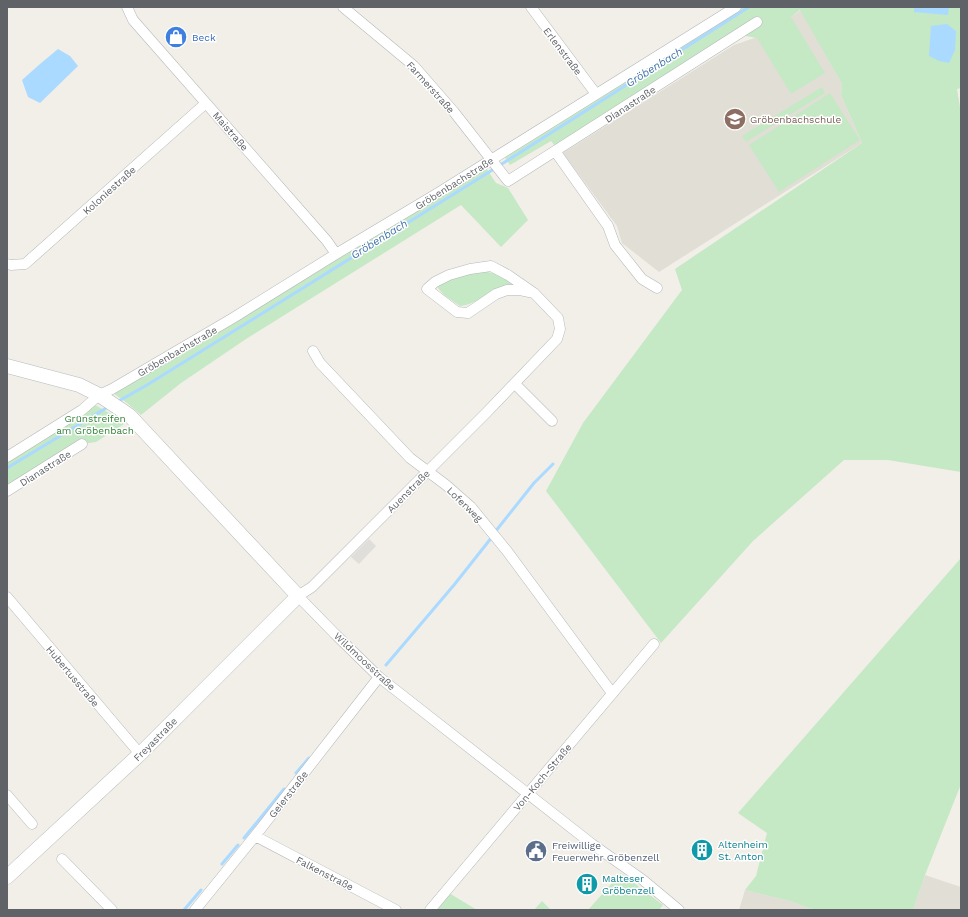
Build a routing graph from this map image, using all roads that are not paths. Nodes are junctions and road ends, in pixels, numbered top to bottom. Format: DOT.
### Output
graph roads {
  1 [pos="127,7"];
  2 [pos="343,7"];
  3 [pos="531,7"];
  4 [pos="736,7"];
  5 [pos="757,22"];
  6 [pos="596,94"];
  7 [pos="206,103"];
  8 [pos="555,152"];
  9 [pos="498,167"];
  10 [pos="336,254"];
  11 [pos="7,264"];
  12 [pos="657,288"];
  13 [pos="534,293"];
  14 [pos="312,352"];
  15 [pos="7,366"];
  16 [pos="515,384"];
  17 [pos="104,398"];
  18 [pos="552,422"];
  19 [pos="82,444"];
  20 [pos="7,457"];
  21 [pos="428,471"];
  22 [pos="7,491"];
  23 [pos="298,596"];
  24 [pos="7,597"];
  25 [pos="654,644"];
  26 [pos="379,677"];
  27 [pos="612,693"];
  28 [pos="140,754"];
  29 [pos="528,793"];
  30 [pos="7,795"];
  31 [pos="32,824"];
  32 [pos="255,836"];
  33 [pos="62,859"];
  34 [pos="7,877"];
  35 [pos="112,910"];
  36 [pos="195,910"];
  37 [pos="396,910"];
  38 [pos="430,910"];
  39 [pos="679,910"];
  1 -- 7 [label="street, Maistraße"];
  2 -- 9 [label="street, Farmerstraße"];
  3 -- 6 [label="street, Erlenstraße"];
  4 -- 6 [label="street, Gröbenbachstraße"];
  5 -- 8 [label="street, Dianastraße"];
  6 -- 9 [label="street, Gröbenbachstraße"];
  7 -- 10 [label="street, Maistraße"];
  7 -- 11 [label="street, Koloniestraße"];
  8 -- 9 [label="street, Dianastraße"];
  8 -- 12 [label="street"];
  9 -- 10 [label="street, Gröbenbachstraße"];
  10 -- 17 [label="street, Gröbenbachstraße"];
  13 -- 13 [label="street, Auenstraße"];
  13 -- 16 [label="street, Auenstraße"];
  14 -- 21 [label="street, Loferweg"];
  15 -- 17 [label="street, Wildmoosstraße"];
  16 -- 18 [label="street"];
  16 -- 21 [label="street, Auenstraße"];
  17 -- 20 [label="street, Gröbenbachstraße"];
  17 -- 23 [label="street, Wildmoosstraße"];
  19 -- 22 [label="street, Dianastraße"];
  21 -- 23 [label="street, Auenstraße"];
  21 -- 27 [label="street, Loferweg"];
  23 -- 26 [label="street, Wildmoosstraße"];
  23 -- 28 [label="street, Freyastraße"];
  24 -- 28 [label="street, Hubertusstraße"];
  25 -- 27 [label="street, Von-Koch-Straße"];
  26 -- 29 [label="street, Wildmoosstraße"];
  26 -- 32 [label="street, Geierstraße"];
  27 -- 29 [label="street, Von-Koch-Straße"];
  28 -- 34 [label="street, Freyastraße"];
  29 -- 38 [label="street, Von-Koch-Straße"];
  29 -- 39 [label="street, Wildmoosstraße"];
  30 -- 31 [label="street"];
  32 -- 36 [label="street, Geierstraße"];
  32 -- 37 [label="street, Falkenstraße"];
  33 -- 35 [label="street"];
}
